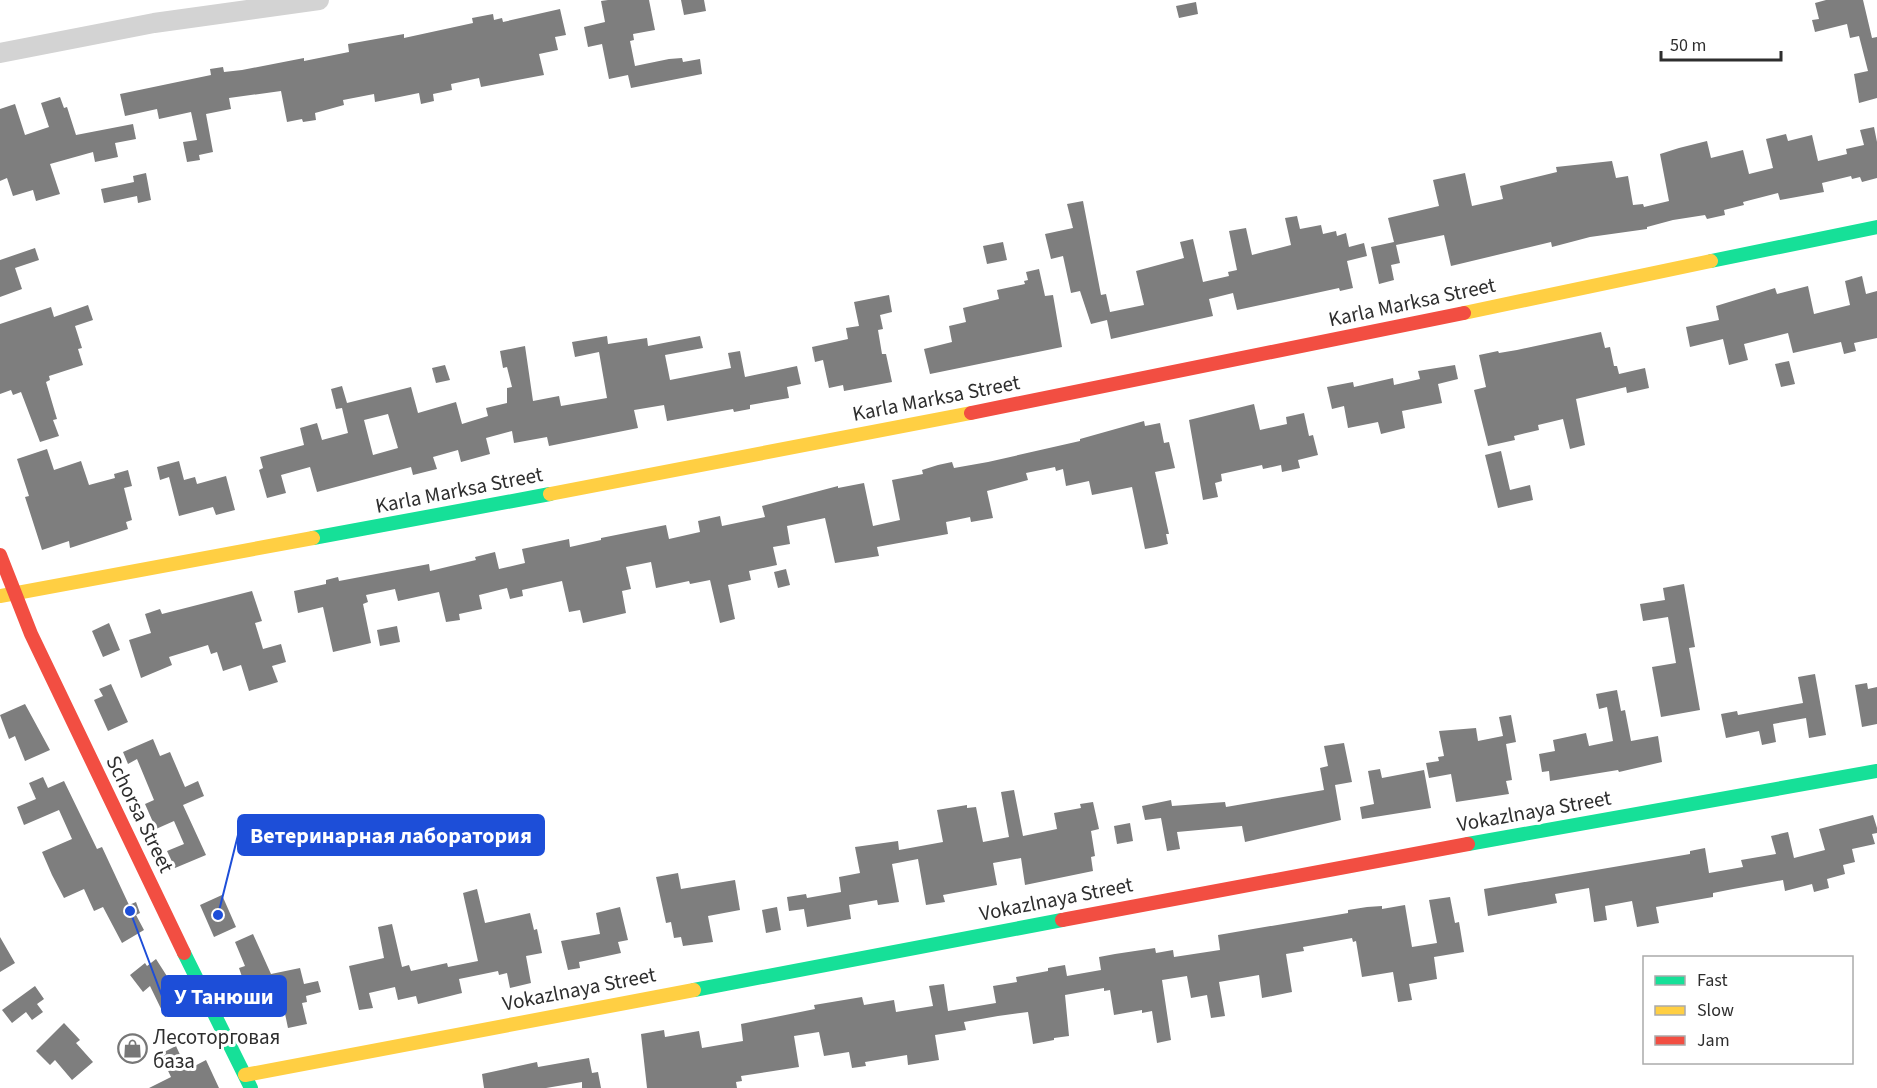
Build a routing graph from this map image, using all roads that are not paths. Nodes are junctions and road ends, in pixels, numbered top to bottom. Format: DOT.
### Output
graph roads {
  1 [pos="316,1"];
  2 [pos="0,53"];
  3 [pos="1877,227"];
  4 [pos="0,555"];
  5 [pos="7,594"];
  6 [pos="1877,771"];
  7 [pos="244,1075"];
  8 [pos="251,1088"];
  1 -- 2 [label="street"];
  3 -- 5 [label="street, Karla Marksa Street"];
  4 -- 5 [label="street, Schorsa Street"];
  5 -- 7 [label="street, Schorsa Street"];
  6 -- 7 [label="street, Vokazlnaya Street"];
  7 -- 8 [label="street, Schorsa Street"];
}
